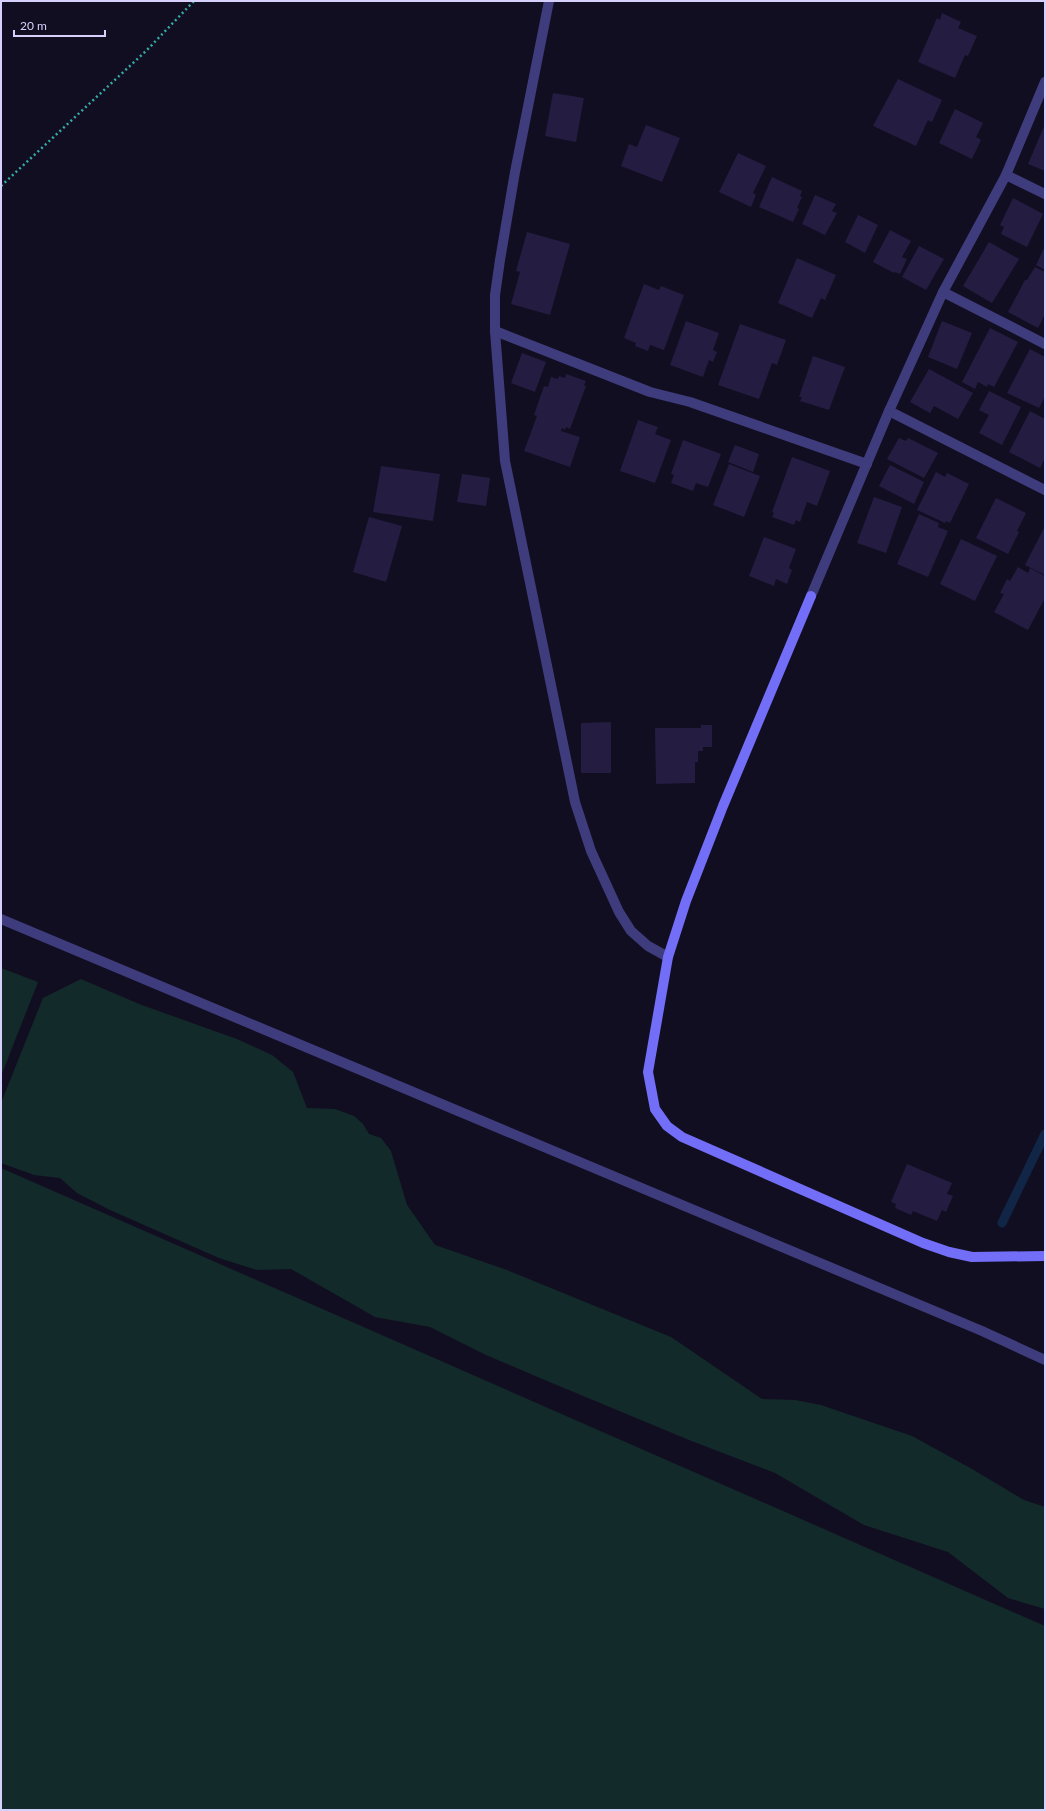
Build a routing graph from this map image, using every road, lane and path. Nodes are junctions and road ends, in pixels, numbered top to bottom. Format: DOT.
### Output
graph roads {
  1 [pos="194,1"];
  2 [pos="549,1"];
  3 [pos="1045,82"];
  4 [pos="1006,175"];
  5 [pos="1,186"];
  6 [pos="1045,194"];
  7 [pos="943,292"];
  8 [pos="495,331"];
  9 [pos="1045,344"];
  10 [pos="889,411"];
  11 [pos="867,464"];
  12 [pos="1045,490"];
  13 [pos="1,919"];
  14 [pos="668,957"];
  15 [pos="1045,1256"];
  16 [pos="1045,1360"];
  1 -- 5 [label="path"];
  2 -- 8 [label="street"];
  3 -- 4 [label="street"];
  4 -- 6 [label="street"];
  4 -- 7 [label="street"];
  7 -- 9 [label="street"];
  7 -- 10 [label="street"];
  8 -- 11 [label="street"];
  8 -- 14 [label="street"];
  10 -- 11 [label="street"];
  10 -- 12 [label="street"];
  11 -- 14 [label="street"];
  13 -- 16 [label="street"];
  14 -- 15 [label="street"];
}
